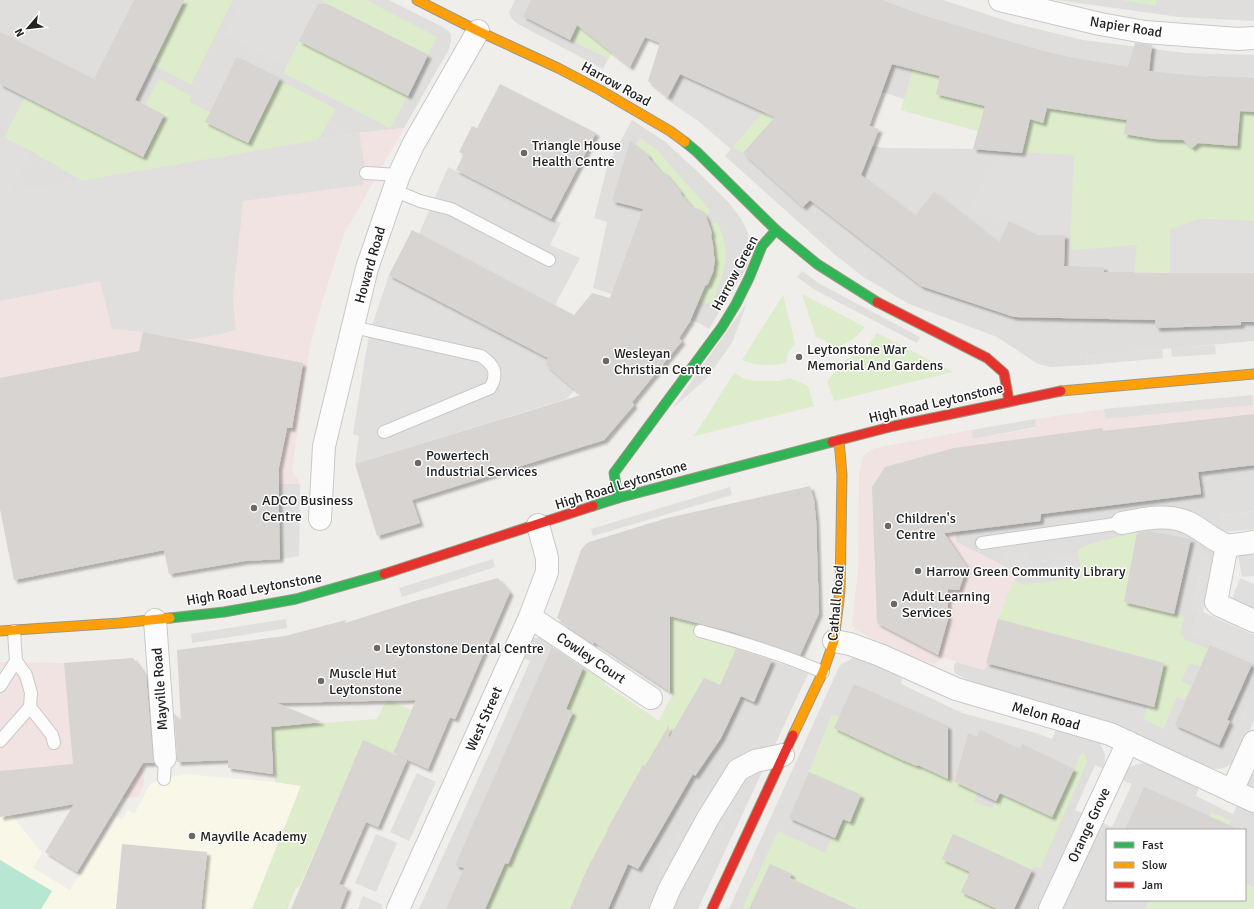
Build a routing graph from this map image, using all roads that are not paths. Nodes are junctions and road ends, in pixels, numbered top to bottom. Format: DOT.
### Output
graph roads {
  1 [pos="417,0"];
  2 [pos="1005,1"];
  3 [pos="478,31"];
  4 [pos="1254,38"];
  5 [pos="366,173"];
  6 [pos="396,183"];
  7 [pos="776,230"];
  8 [pos="549,260"];
  9 [pos="353,326"];
  10 [pos="1254,374"];
  11 [pos="1010,401"];
  12 [pos="384,432"];
  13 [pos="839,440"];
  14 [pos="618,498"];
  15 [pos="320,519"];
  16 [pos="1122,523"];
  17 [pos="538,525"];
  18 [pos="982,542"];
  19 [pos="1254,542"];
  20 [pos="1227,545"];
  21 [pos="530,617"];
  22 [pos="155,620"];
  23 [pos="1254,621"];
  24 [pos="14,631"];
  25 [pos="700,631"];
  26 [pos="0,632"];
  27 [pos="834,641"];
  28 [pos="16,661"];
  29 [pos="0,668"];
  30 [pos="823,672"];
  31 [pos="0,686"];
  32 [pos="651,698"];
  33 [pos="30,707"];
  34 [pos="0,741"];
  35 [pos="1128,742"];
  36 [pos="1254,742"];
  37 [pos="54,744"];
  38 [pos="783,755"];
  39 [pos="164,769"];
  40 [pos="1232,791"];
  41 [pos="1254,801"];
  42 [pos="398,909"];
  43 [pos="661,909"];
  44 [pos="712,909"];
  45 [pos="1050,909"];
  1 -- 3 [label="street, Harrow Road"];
  2 -- 4 [label="street, Napier Road"];
  3 -- 6 [label="street, Howard Road"];
  3 -- 7 [label="street, Harrow Road"];
  5 -- 6 [label="lane"];
  6 -- 8 [label="lane"];
  6 -- 9 [label="street, Howard Road"];
  7 -- 11 [label="street, Harrow Green"];
  7 -- 14 [label="street, Harrow Green"];
  9 -- 12 [label="lane"];
  9 -- 15 [label="street, Howard Road"];
  10 -- 11 [label="street, High Road Leytonstone"];
  11 -- 13 [label="street, High Road Leytonstone"];
  13 -- 14 [label="street, High Road Leytonstone"];
  13 -- 27 [label="street, Cathall Road"];
  14 -- 17 [label="street, High Road Leytonstone"];
  16 -- 18 [label="lane"];
  16 -- 20 [label="street"];
  17 -- 21 [label="street, West Street"];
  17 -- 22 [label="street, High Road Leytonstone"];
  19 -- 20 [label="street"];
  20 -- 23 [label="street"];
  21 -- 32 [label="street, Cowley Court"];
  21 -- 42 [label="street, West Street"];
  22 -- 24 [label="street, High Road Leytonstone"];
  22 -- 39 [label="street, Mayville Road"];
  24 -- 26 [label="street, High Road Leytonstone"];
  24 -- 28 [label="lane"];
  25 -- 30 [label="lane"];
  27 -- 30 [label="street, Cathall Road"];
  27 -- 35 [label="street, Melon Road"];
  28 -- 29 [label="lane"];
  28 -- 31 [label="lane"];
  28 -- 33 [label="lane"];
  30 -- 38 [label="street, Cathall Road"];
  33 -- 34 [label="lane"];
  33 -- 37 [label="lane"];
  35 -- 40 [label="street, Melon Road"];
  35 -- 45 [label="street, Orange Grove"];
  36 -- 40 [label="street"];
  38 -- 43 [label="street"];
  38 -- 44 [label="street, Cathall Road"];
  40 -- 41 [label="street, Melon Road"];
}
